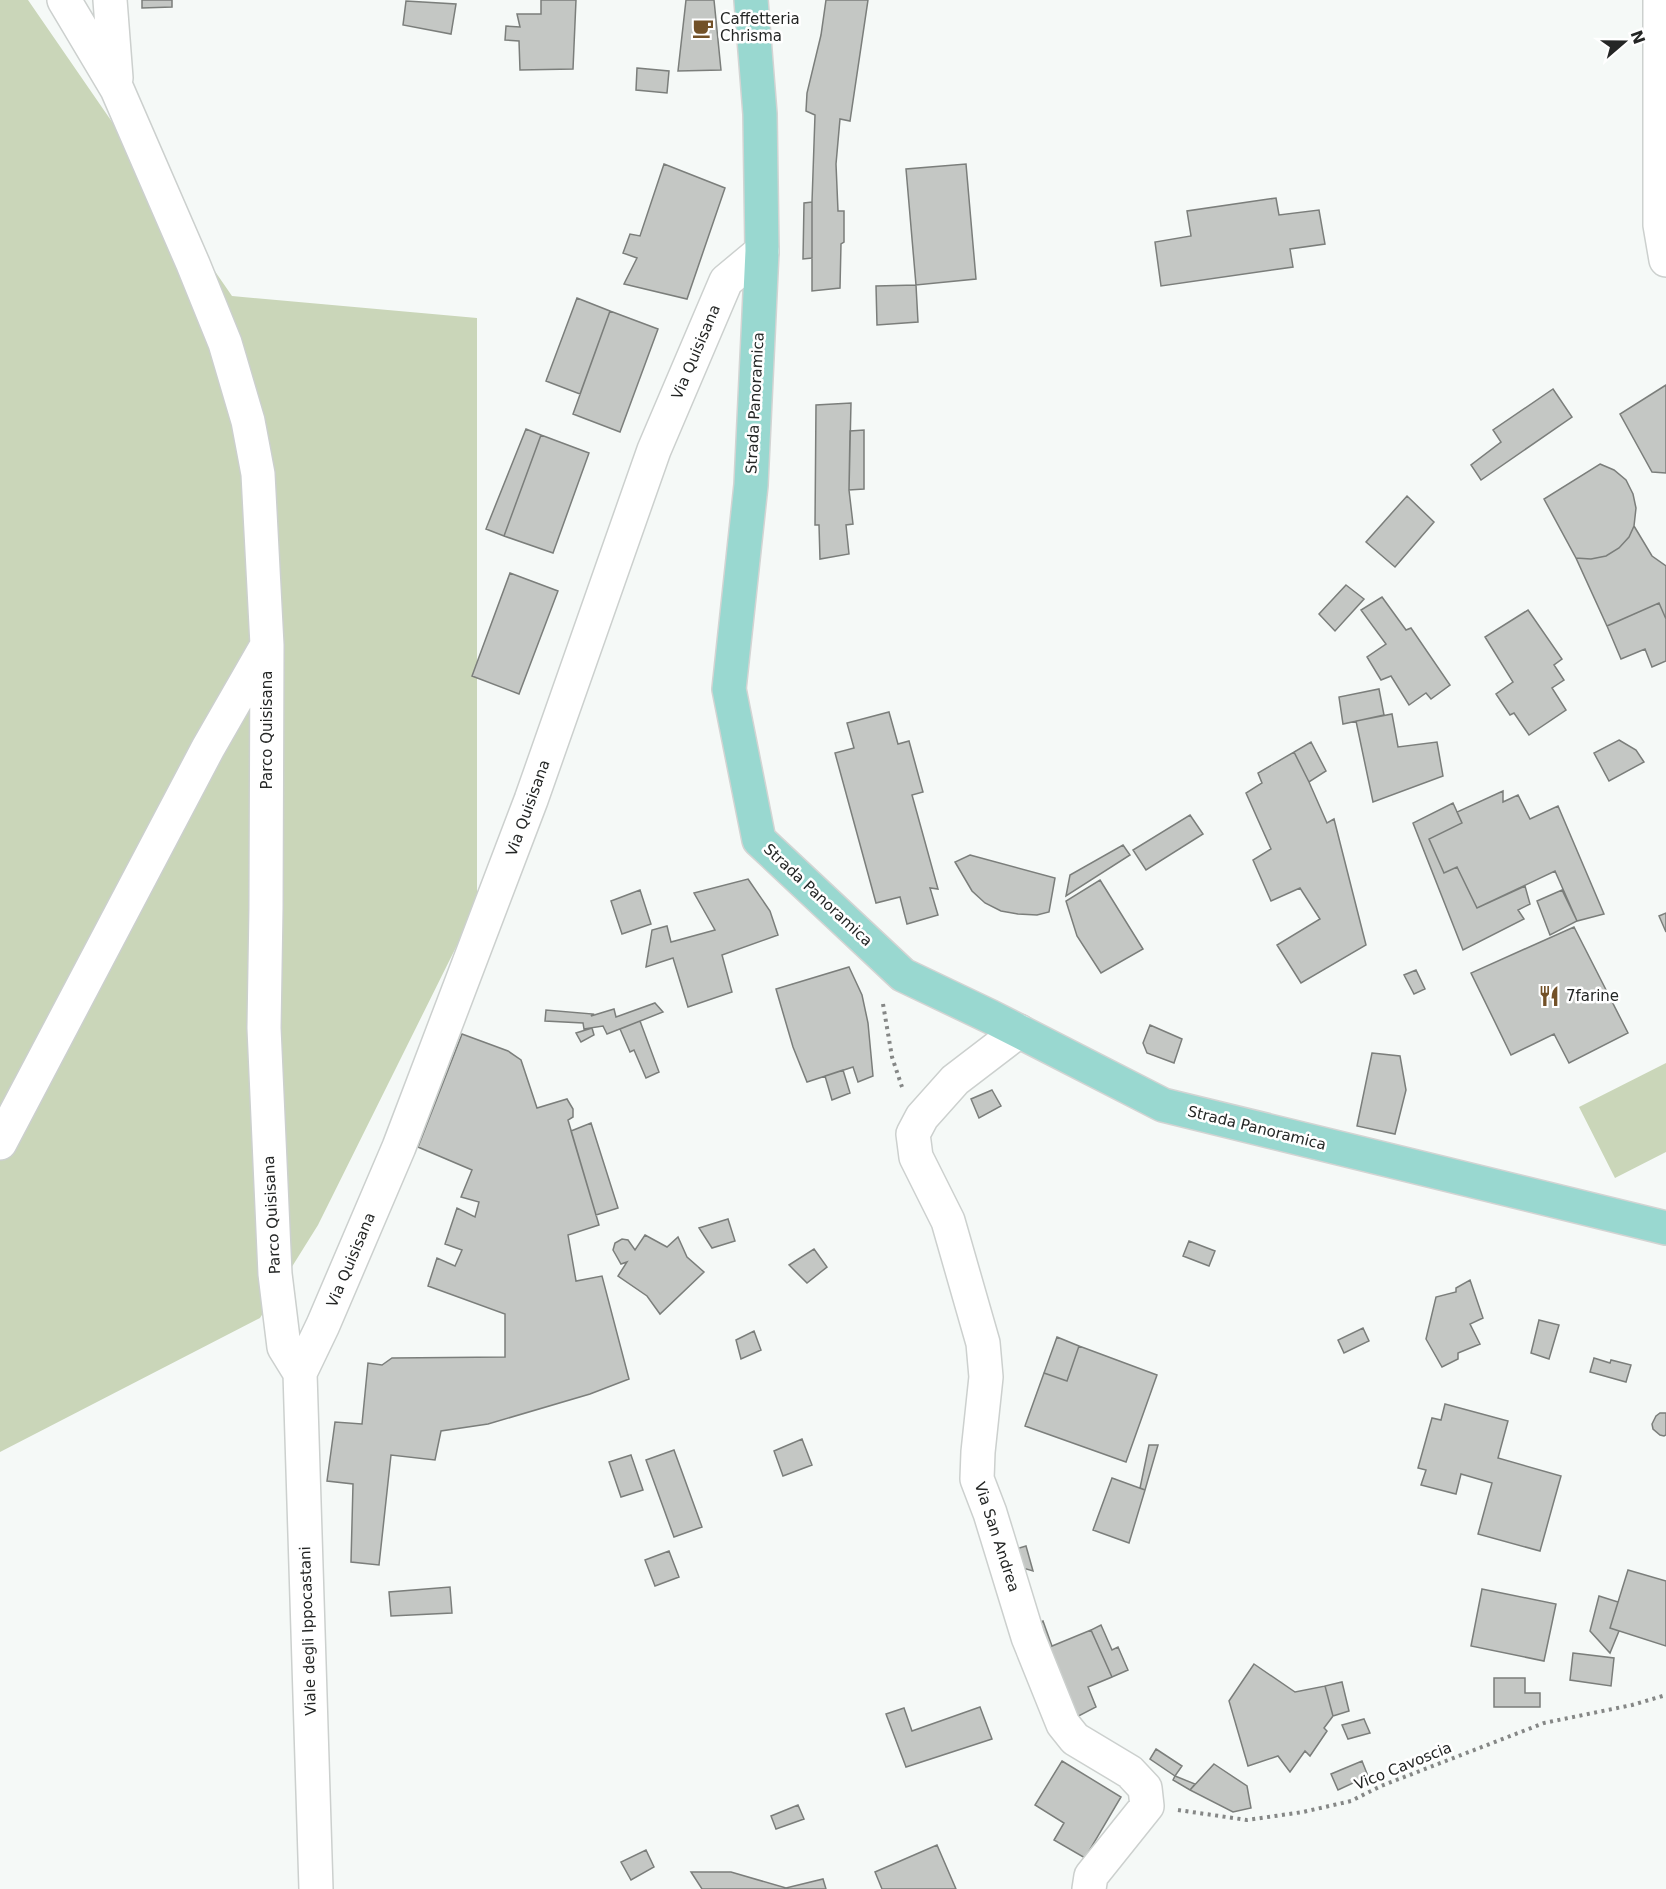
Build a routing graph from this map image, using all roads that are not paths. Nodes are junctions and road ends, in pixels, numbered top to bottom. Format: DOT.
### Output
graph roads {
  1 [pos="64,0"];
  2 [pos="110,0"];
  3 [pos="751,0"];
  4 [pos="1660,0"];
  5 [pos="117,89"];
  6 [pos="762,251"];
  7 [pos="1666,260"];
  8 [pos="267,645"];
  9 [pos="1019,1031"];
  10 [pos="0,1143"];
  11 [pos="1666,1228"];
  12 [pos="300,1373"];
  13 [pos="316,1889"];
  14 [pos="1089,1889"];
  1 -- 5 [label="street"];
  2 -- 5 [label="street"];
  3 -- 6 [label="main road, Strada Panoramica"];
  4 -- 7 [label="street"];
  5 -- 8 [label="street"];
  6 -- 9 [label="main road, Strada Panoramica"];
  6 -- 12 [label="street, Via Quisisana"];
  8 -- 10 [label="street, Parco Quisisana"];
  8 -- 12 [label="street, Parco Quisisana"];
  9 -- 11 [label="main road, Strada Panoramica"];
  9 -- 14 [label="street, Via San Andrea"];
  12 -- 13 [label="street, Viale degli Ippocastani"];
}
